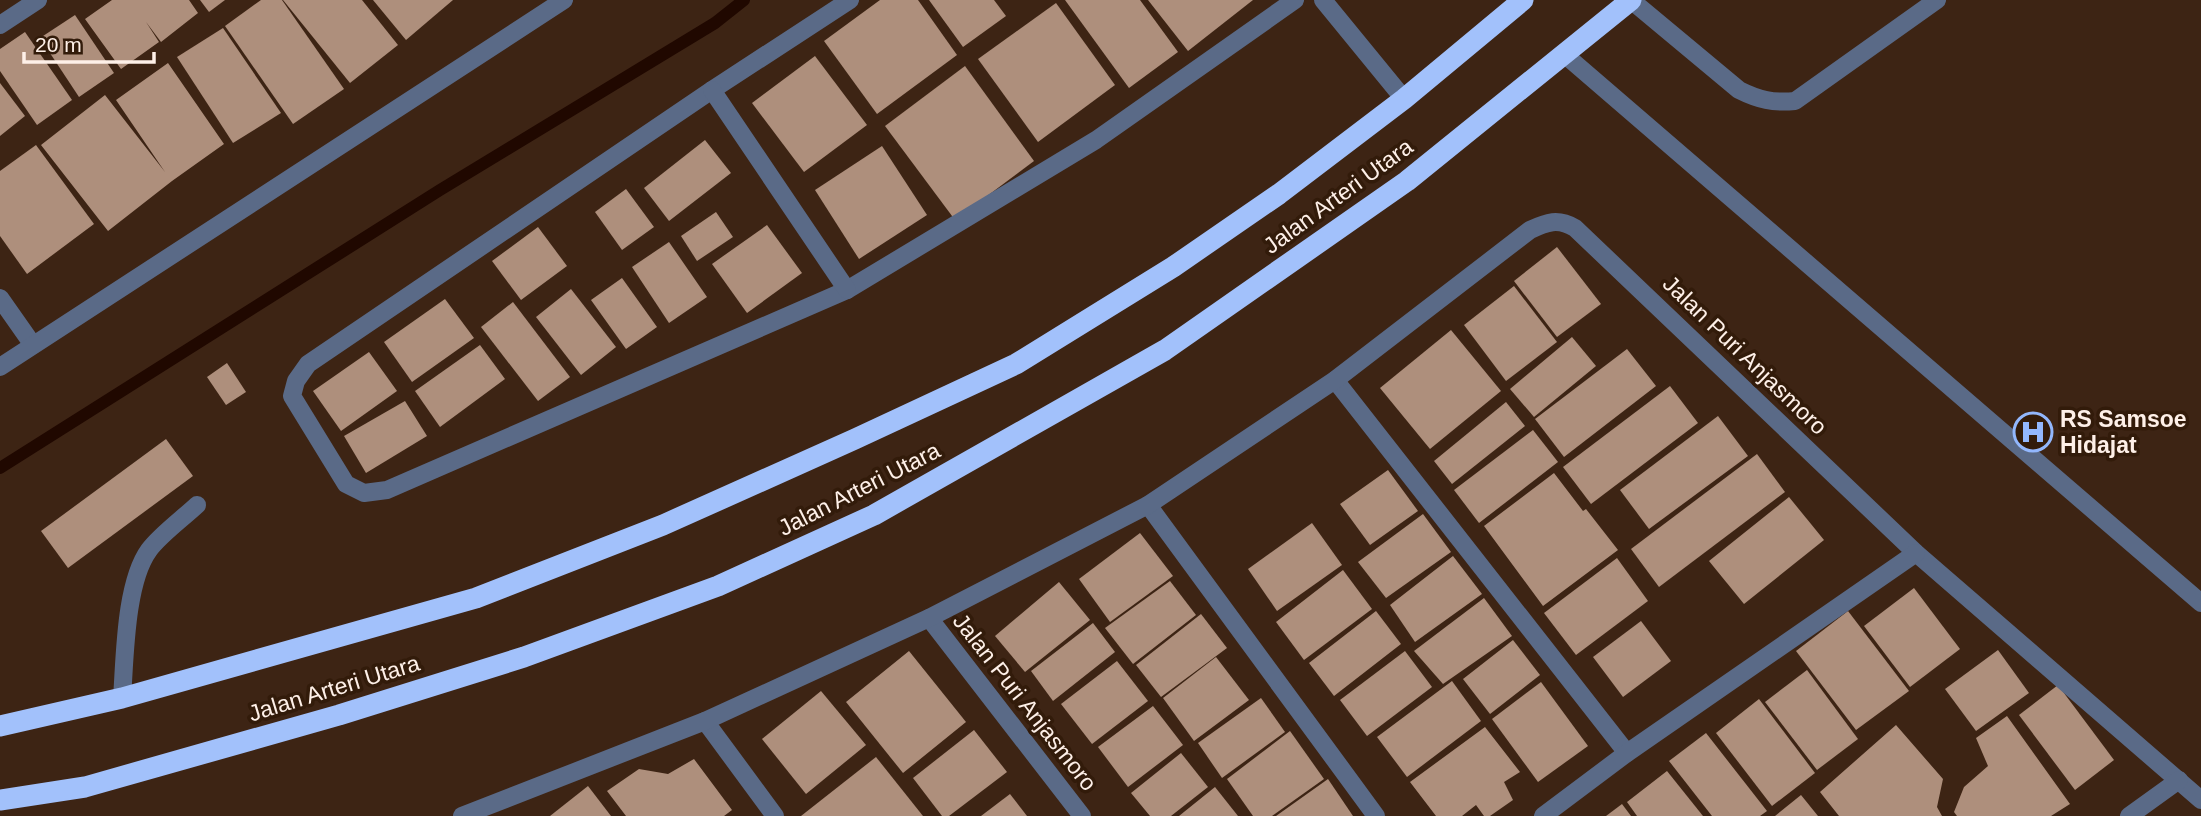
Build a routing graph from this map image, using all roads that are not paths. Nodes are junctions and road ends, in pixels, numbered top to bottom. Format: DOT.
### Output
graph roads {
  1 [pos="38,0"];
  2 [pos="564,0"];
  3 [pos="850,0"];
  4 [pos="1295,0"];
  5 [pos="1323,0"];
  6 [pos="1522,0"];
  7 [pos="1631,0"];
  8 [pos="1937,0"];
  9 [pos="0,25"];
  10 [pos="1564,54"];
  11 [pos="712,90"];
  12 [pos="1404,99"];
  13 [pos="847,290"];
  14 [pos="0,298"];
  15 [pos="33,345"];
  16 [pos="0,367"];
  17 [pos="1335,380"];
  18 [pos="197,505"];
  19 [pos="1148,505"];
  20 [pos="1916,553"];
  21 [pos="2201,603"];
  22 [pos="929,618"];
  23 [pos="122,698"];
  24 [pos="705,721"];
  25 [pos="0,726"];
  26 [pos="1628,753"];
  27 [pos="2179,780"];
  28 [pos="0,800"];
  29 [pos="2201,800"];
  30 [pos="468,815"];
  31 [pos="775,816"];
  32 [pos="1082,816"];
  33 [pos="1376,816"];
  34 [pos="1543,816"];
  35 [pos="2129,816"];
  1 -- 9 [label="street"];
  2 -- 15 [label="street"];
  3 -- 11 [label="street"];
  4 -- 13 [label="street"];
  5 -- 12 [label="street"];
  6 -- 12 [label="highway, Jalan Arteri Utara"];
  7 -- 8 [label="street"];
  7 -- 10 [label="highway, Jalan Arteri Utara"];
  10 -- 21 [label="street"];
  10 -- 28 [label="highway, Jalan Arteri Utara"];
  11 -- 13 [label="street"];
  11 -- 13 [label="street"];
  12 -- 23 [label="highway, Jalan Arteri Utara"];
  14 -- 15 [label="street"];
  15 -- 16 [label="street"];
  17 -- 19 [label="street"];
  17 -- 20 [label="street, Jalan Puri Anjasmoro"];
  17 -- 26 [label="street"];
  18 -- 23 [label="street"];
  19 -- 22 [label="street"];
  19 -- 33 [label="street"];
  20 -- 26 [label="street"];
  20 -- 27 [label="street, Jalan Puri Anjasmoro"];
  22 -- 24 [label="street"];
  22 -- 32 [label="street, Jalan Puri Anjasmoro"];
  23 -- 25 [label="highway, Jalan Arteri Utara"];
  24 -- 30 [label="street"];
  24 -- 31 [label="street"];
  26 -- 34 [label="street"];
  27 -- 29 [label="street, Jalan Puri Anjasmoro"];
  27 -- 35 [label="street"];
}
